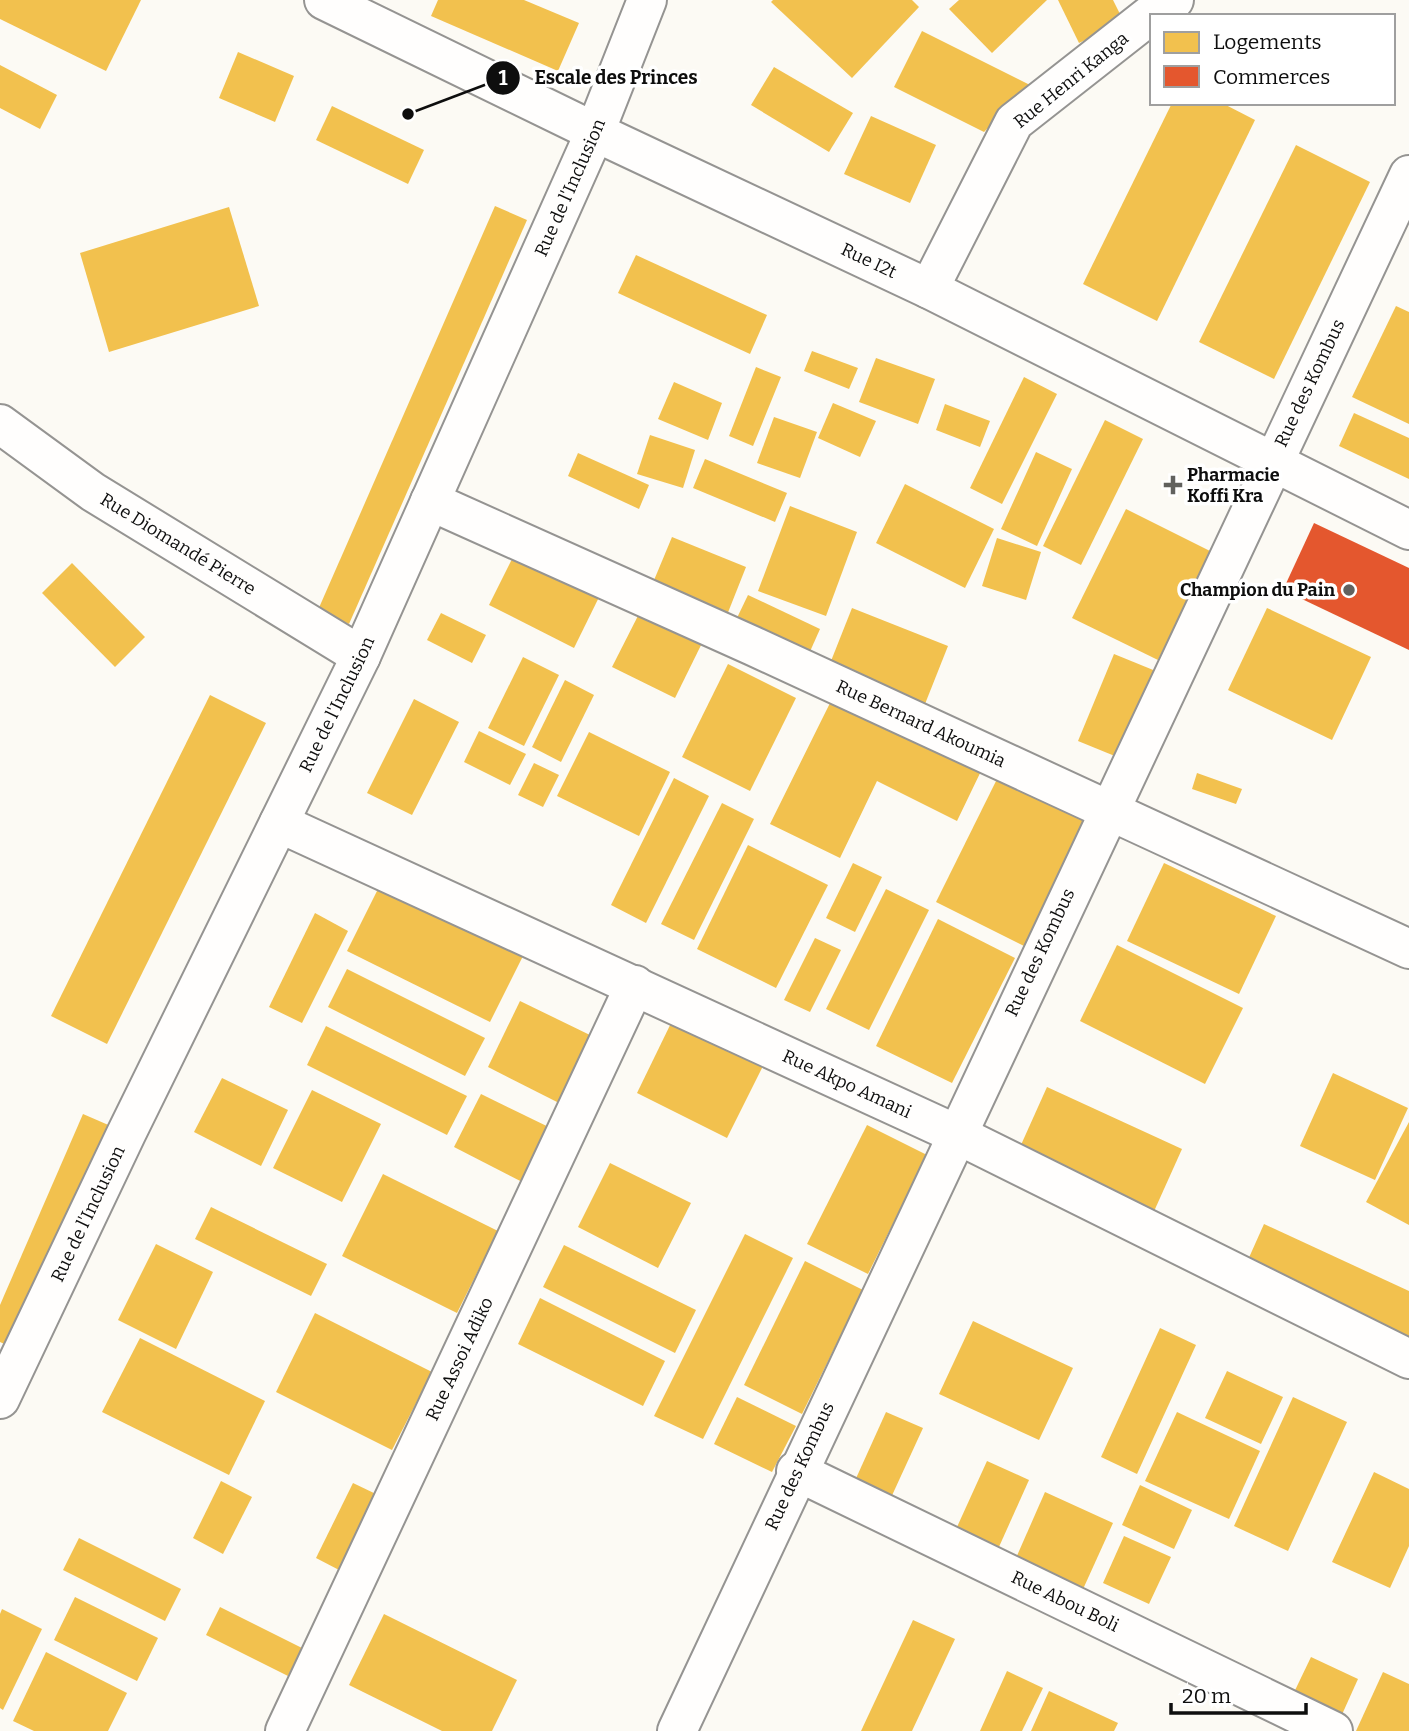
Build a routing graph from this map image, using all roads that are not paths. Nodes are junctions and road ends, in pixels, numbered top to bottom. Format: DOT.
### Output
graph roads {
  1 [pos="647,0"];
  2 [pos="1174,0"];
  3 [pos="346,5"];
  4 [pos="1152,14"];
  5 [pos="1150,15"];
  6 [pos="595,132"];
  7 [pos="1409,175"];
  8 [pos="929,289"];
  9 [pos="0,424"];
  10 [pos="1272,461"];
  11 [pos="430,501"];
  12 [pos="1409,530"];
  13 [pos="361,656"];
  14 [pos="1109,810"];
  15 [pos="279,823"];
  16 [pos="1409,949"];
  17 [pos="635,985"];
  18 [pos="954,1133"];
  19 [pos="1409,1359"];
  20 [pos="4,1381"];
  21 [pos="796,1471"];
  22 [pos="285,1731"];
  23 [pos="677,1731"];
  24 [pos="1333,1731"];
  1 -- 6 [label="street, Rue de l'Inclusion"];
  2 -- 4 [label="street, Rue Henri Kanga"];
  3 -- 6 [label="street, Rue I2t"];
  5 -- 8 [label="street, Rue Henri Kanga"];
  6 -- 8 [label="street, Rue I2t"];
  6 -- 11 [label="street, Rue de l'Inclusion"];
  7 -- 10 [label="street, Rue des Kombus"];
  8 -- 10 [label="street, Rue I2t"];
  9 -- 13 [label="street, Rue Diomandé Pierre"];
  10 -- 12 [label="street, Rue I2t"];
  10 -- 14 [label="street, Rue des Kombus"];
  11 -- 13 [label="street, Rue de l'Inclusion"];
  11 -- 14 [label="street, Rue Bernard Akoumia"];
  13 -- 15 [label="street, Rue de l'Inclusion"];
  14 -- 16 [label="street, Rue Bernard Akoumia"];
  14 -- 18 [label="street, Rue des Kombus"];
  15 -- 17 [label="street, Rue Akpo Amani"];
  15 -- 20 [label="street, Rue de l'Inclusion"];
  17 -- 18 [label="street, Rue Akpo Amani"];
  17 -- 22 [label="street, Rue Assoi Adiko"];
  18 -- 19 [label="street, Rue Akpo Amani"];
  18 -- 21 [label="street, Rue des Kombus"];
  21 -- 23 [label="street, Rue des Kombus"];
  21 -- 24 [label="street, Rue Abou Boli"];
}
